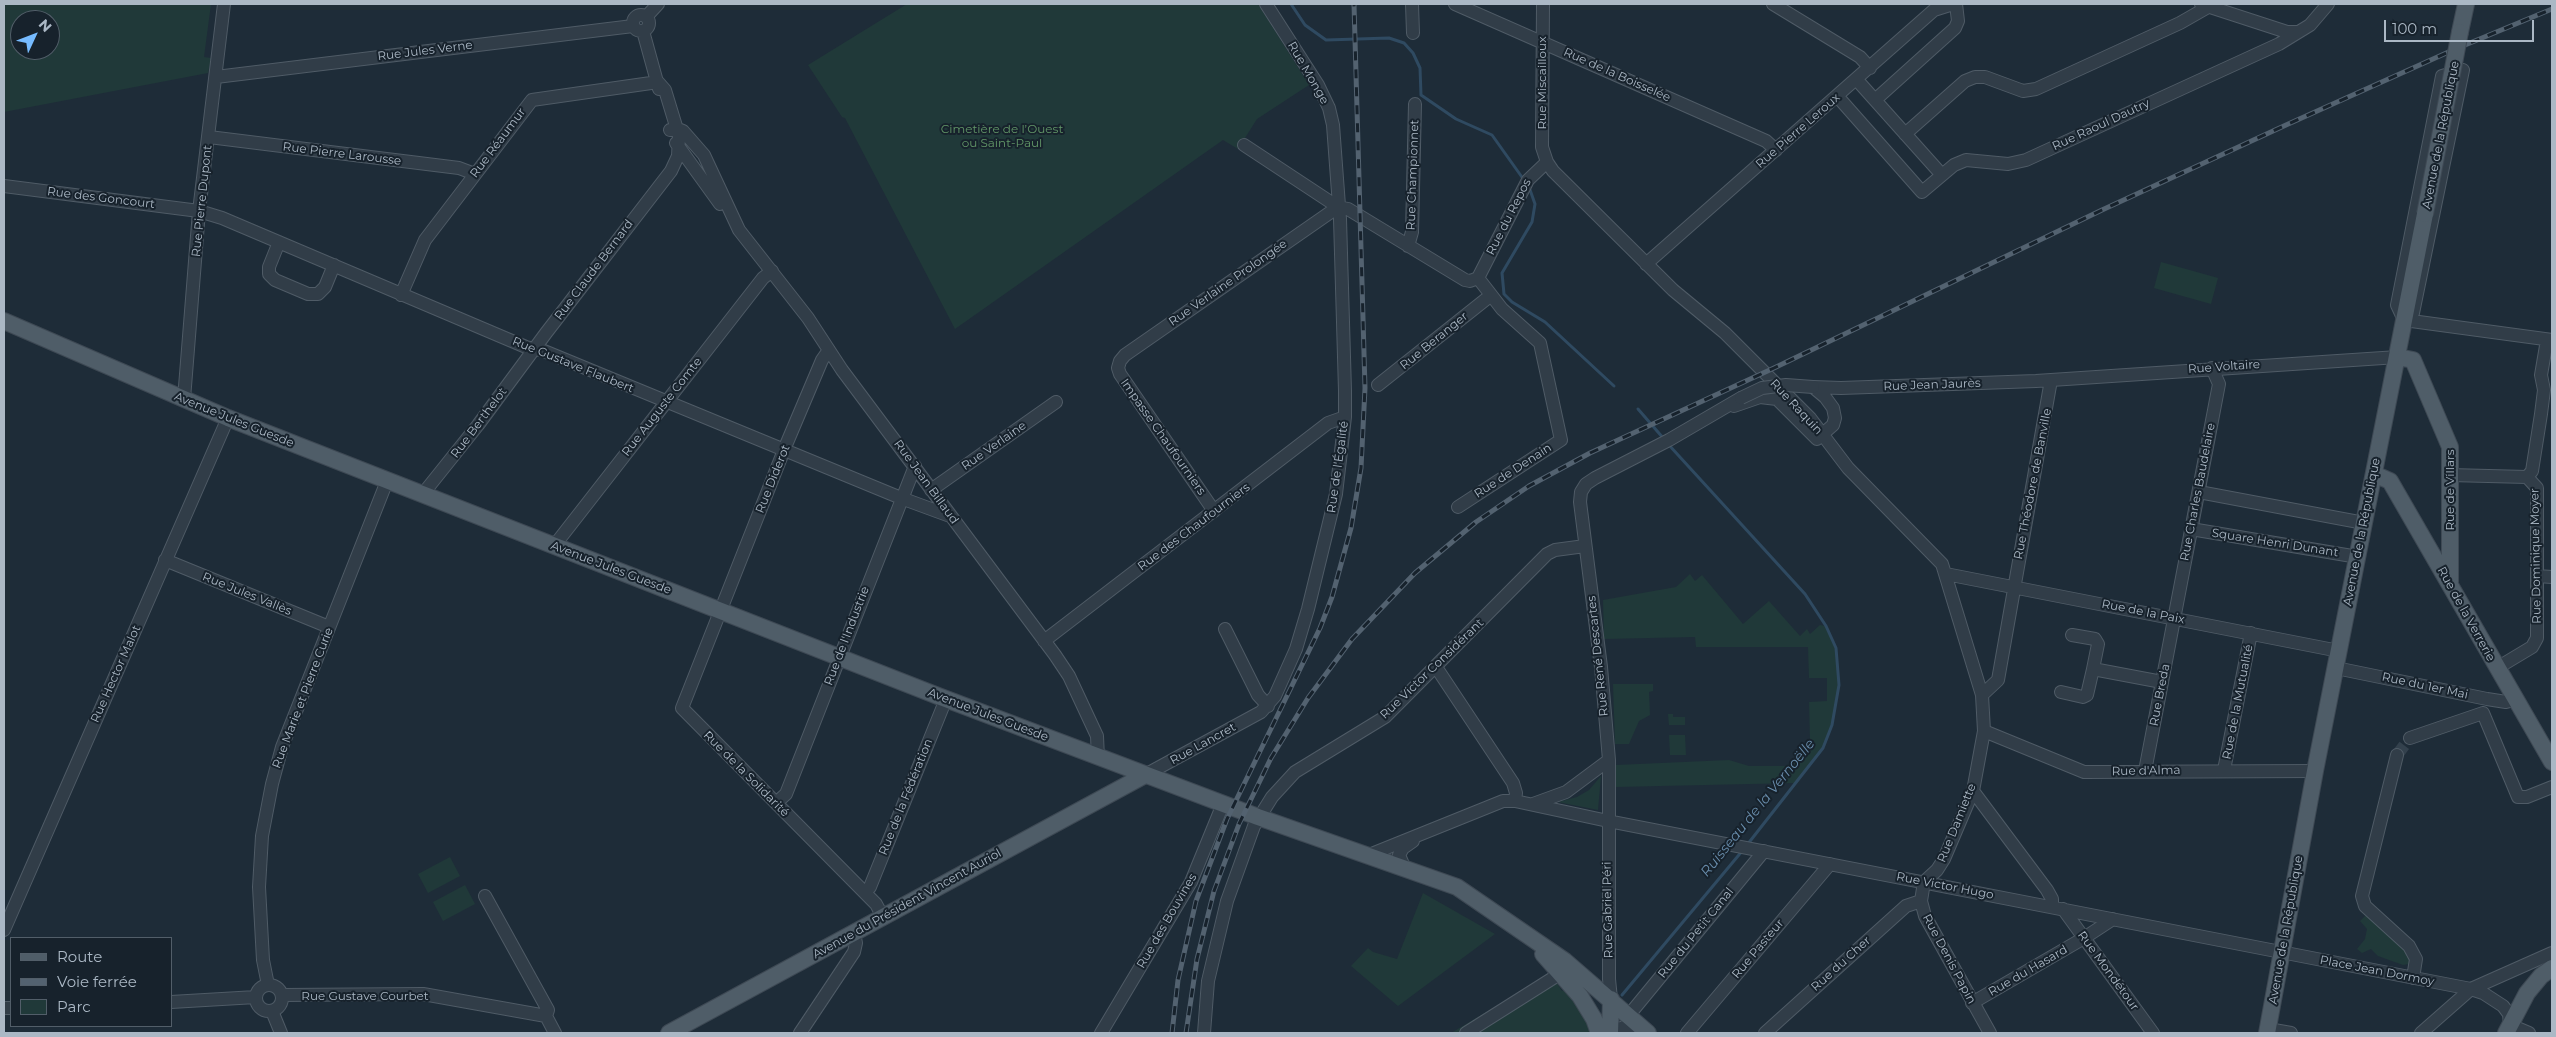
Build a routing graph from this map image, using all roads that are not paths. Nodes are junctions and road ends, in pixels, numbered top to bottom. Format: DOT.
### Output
graph roads {
  1 [pos="224,4"];
  2 [pos="658,4"];
  3 [pos="1266,4"];
  4 [pos="1412,4"];
  5 [pos="1455,4"];
  6 [pos="1543,4"];
  7 [pos="1773,4"];
  8 [pos="1955,4"];
  9 [pos="2328,4"];
  10 [pos="2466,4"];
  11 [pos="2204,5"];
  12 [pos="639,18"];
  13 [pos="2267,25"];
  14 [pos="2296,32"];
  15 [pos="1413,33"];
  16 [pos="1542,42"];
  17 [pos="2257,54"];
  18 [pos="1870,68"];
  19 [pos="216,77"];
  20 [pos="1857,80"];
  21 [pos="658,82"];
  22 [pos="1838,96"];
  23 [pos="1875,100"];
  24 [pos="1415,104"];
  25 [pos="1906,134"];
  26 [pos="674,135"];
  27 [pos="209,137"];
  28 [pos="1244,145"];
  29 [pos="1776,150"];
  30 [pos="1547,162"];
  31 [pos="692,165"];
  32 [pos="671,171"];
  33 [pos="475,174"];
  34 [pos="1942,174"];
  35 [pos="4,186"];
  36 [pos="655,192"];
  37 [pos="1338,208"];
  38 [pos="198,211"];
  39 [pos="731,217"];
  40 [pos="279,242"];
  41 [pos="1408,246"];
  42 [pos="1646,264"];
  43 [pos="334,265"];
  44 [pos="772,271"];
  45 [pos="1478,278"];
  46 [pos="401,295"];
  47 [pos="1490,296"];
  48 [pos="2404,320"];
  49 [pos="4,321"];
  50 [pos="2550,340"];
  51 [pos="534,349"];
  52 [pos="829,350"];
  53 [pos="2398,357"];
  54 [pos="1120,361"];
  55 [pos="2212,368"];
  56 [pos="2051,380"];
  57 [pos="1378,385"];
  58 [pos="1813,387"];
  59 [pos="184,400"];
  60 [pos="666,402"];
  61 [pos="1056,402"];
  62 [pos="1717,412"];
  63 [pos="1345,417"];
  64 [pos="228,418"];
  65 [pos="1823,436"];
  66 [pos="784,450"];
  67 [pos="915,466"];
  68 [pos="2374,474"];
  69 [pos="2450,475"];
  70 [pos="2527,477"];
  71 [pos="387,480"];
  72 [pos="931,490"];
  73 [pos="1581,492"];
  74 [pos="2198,492"];
  75 [pos="422,495"];
  76 [pos="901,498"];
  77 [pos="1458,508"];
  78 [pos="1214,511"];
  79 [pos="950,516"];
  80 [pos="2364,523"];
  81 [pos="2191,529"];
  82 [pos="554,546"];
  83 [pos="1585,546"];
  84 [pos="2358,557"];
  85 [pos="165,560"];
  86 [pos="1946,574"];
  87 [pos="2537,576"];
  88 [pos="2552,577"];
  89 [pos="2450,584"];
  90 [pos="2013,587"];
  91 [pos="720,610"];
  92 [pos="2174,618"];
  93 [pos="329,627"];
  94 [pos="1224,629"];
  95 [pos="2251,633"];
  96 [pos="2072,635"];
  97 [pos="1044,641"];
  98 [pos="2339,651"];
  99 [pos="839,657"];
  100 [pos="1436,667"];
  101 [pos="2336,668"];
  102 [pos="2497,668"];
  103 [pos="2092,669"];
  104 [pos="2162,682"];
  105 [pos="2061,692"];
  106 [pos="1982,695"];
  107 [pos="946,699"];
  108 [pos="2487,699"];
  109 [pos="2514,700"];
  110 [pos="1265,709"];
  111 [pos="2483,713"];
  112 [pos="1984,731"];
  113 [pos="2410,738"];
  114 [pos="2397,755"];
  115 [pos="1098,758"];
  116 [pos="1609,760"];
  117 [pos="2552,762"];
  118 [pos="2224,770"];
  119 [pos="2145,771"];
  120 [pos="2315,771"];
  121 [pos="1145,775"];
  122 [pos="2552,787"];
  123 [pos="1972,791"];
  124 [pos="1515,801"];
  125 [pos="776,803"];
  126 [pos="1223,804"];
  127 [pos="1533,804"];
  128 [pos="1258,818"];
  129 [pos="1608,821"];
  130 [pos="1424,834"];
  131 [pos="1757,850"];
  132 [pos="1369,855"];
  133 [pos="1830,864"];
  134 [pos="1405,868"];
  135 [pos="1924,882"];
  136 [pos="865,893"];
  137 [pos="485,896"];
  138 [pos="1921,901"];
  139 [pos="2057,908"];
  140 [pos="883,917"];
  141 [pos="2113,919"];
  142 [pos="1517,927"];
  143 [pos="4,930"];
  144 [pos="854,933"];
  145 [pos="2084,938"];
  146 [pos="2283,952"];
  147 [pos="2552,953"];
  148 [pos="1556,967"];
  149 [pos="2552,968"];
  150 [pos="2413,978"];
  151 [pos="1544,983"];
  152 [pos="1603,983"];
  153 [pos="268,985"];
  154 [pos="1573,987"];
  155 [pos="2471,989"];
  156 [pos="282,995"];
  157 [pos="256,997"];
  158 [pos="1612,999"];
  159 [pos="172,1002"];
  160 [pos="1972,1003"];
  161 [pos="272,1011"];
  162 [pos="1629,1014"];
  163 [pos="546,1016"];
  164 [pos="2508,1029"];
  165 [pos="2267,1031"];
  166 [pos="1615,1032"];
  167 [pos="281,1033"];
  168 [pos="555,1033"];
  169 [pos="670,1033"];
  170 [pos="800,1033"];
  171 [pos="1101,1033"];
  172 [pos="1204,1033"];
  173 [pos="1466,1033"];
  174 [pos="1599,1033"];
  175 [pos="1646,1033"];
  176 [pos="1687,1033"];
  177 [pos="1765,1033"];
  178 [pos="1990,1033"];
  179 [pos="2153,1033"];
  180 [pos="2290,1033"];
  181 [pos="2421,1033"];
  182 [pos="2529,1033"];
  1 -- 19 [label="street, Rue Pierre Dupont"];
  2 -- 12 [label="street"];
  3 -- 37 [label="street, Rue Monge"];
  4 -- 15 [label="street"];
  5 -- 16 [label="street, Rue de la Boisselée"];
  6 -- 16 [label="street, Rue Miscailloux"];
  7 -- 18 [label="street"];
  8 -- 18 [label="street, Rue Pierre Leroux"];
  8 -- 23 [label="street"];
  9 -- 14 [label="street, Rue Raoul Dautry"];
  10 -- 48 [label="main road, Avenue de la République, bridge"];
  11 -- 13 [label="street"];
  11 -- 25 [label="street"];
  12 -- 19 [label="street, Rue Jules Verne"];
  12 -- 21 [label="street"];
  13 -- 14 [label="street"];
  13 -- 17 [label="street"];
  14 -- 17 [label="street, Rue Raoul Dautry"];
  16 -- 29 [label="street, Rue de la Boisselée"];
  16 -- 30 [label="street, Rue Miscailloux"];
  17 -- 34 [label="street, Rue Raoul Dautry"];
  18 -- 20 [label="street, Rue Pierre Leroux"];
  19 -- 27 [label="street, Rue Pierre Dupont"];
  20 -- 22 [label="street, Rue Pierre Leroux"];
  20 -- 23 [label="street"];
  21 -- 26 [label="street"];
  21 -- 33 [label="street, Rue Réaumur"];
  22 -- 29 [label="street, Rue Pierre Leroux"];
  22 -- 34 [label="street, Rue Raoul Dautry"];
  23 -- 25 [label="street"];
  24 -- 41 [label="street, Rue Championnet"];
  25 -- 34 [label="street"];
  26 -- 31 [label="street"];
  26 -- 32 [label="street"];
  26 -- 36 [label="street"];
  26 -- 39 [label="street"];
  27 -- 33 [label="street, Rue Pierre Larousse"];
  27 -- 38 [label="street, Rue Pierre Dupont"];
  28 -- 37 [label="street"];
  29 -- 42 [label="street, Rue Pierre Leroux"];
  30 -- 42 [label="street, Rue Raquin"];
  30 -- 45 [label="street, Rue du Repos"];
  31 -- 32 [label="street"];
  31 -- 39 [label="street"];
  32 -- 36 [label="street"];
  33 -- 46 [label="street, Rue Réaumur"];
  35 -- 38 [label="street, Rue des Goncourt"];
  36 -- 51 [label="street, Rue Claude Bernard"];
  37 -- 41 [label="street"];
  37 -- 54 [label="street, Rue Verlaine Prolongée"];
  37 -- 63 [label="street, Rue de l'Égalité"];
  38 -- 40 [label="street, Rue Gustave Flaubert"];
  38 -- 59 [label="street, Rue Pierre Dupont"];
  39 -- 44 [label="street, Rue Jean Billaud"];
  40 -- 43 [label="street, Rue Gustave Flaubert"];
  40 -- 43 [label="street"];
  41 -- 45 [label="street"];
  42 -- 65 [label="street, Rue Raquin"];
  43 -- 46 [label="street, Rue Gustave Flaubert"];
  44 -- 52 [label="street, Rue Jean Billaud"];
  44 -- 60 [label="street, Rue Auguste Comte"];
  45 -- 47 [label="street, Rue de Denain"];
  46 -- 51 [label="street, Rue Gustave Flaubert"];
  47 -- 57 [label="street, Rue Beranger"];
  47 -- 77 [label="street, Rue de Denain"];
  48 -- 48 [label="street"];
  48 -- 50 [label="street"];
  48 -- 53 [label="main road, Avenue de la République"];
  49 -- 59 [label="main road, Avenue Jules Guesde"];
  50 -- 70 [label="street, Rue Dominique Moyer"];
  51 -- 60 [label="street, Rue Gustave Flaubert"];
  51 -- 75 [label="street, Rue Berthelot"];
  52 -- 66 [label="street, Rue Diderot"];
  52 -- 67 [label="street, Rue Jean Billaud"];
  53 -- 55 [label="street, Rue Voltaire"];
  53 -- 68 [label="main road, Avenue de la République"];
  53 -- 69 [label="main road, Rue de Villars"];
  54 -- 78 [label="street, Impasse Chaufourniers"];
  55 -- 56 [label="street, Rue Voltaire"];
  55 -- 74 [label="street, Rue Charles Baudelaire"];
  56 -- 58 [label="street, Rue Jean Jaurès"];
  56 -- 90 [label="street, Rue Théodore de Banville"];
  58 -- 62 [label="street, Rue Jean Jaurès, bridge"];
  58 -- 65 [label="street"];
  59 -- 64 [label="main road, Avenue Jules Guesde"];
  60 -- 66 [label="street, Rue Gustave Flaubert"];
  60 -- 82 [label="street, Rue Auguste Comte"];
  61 -- 72 [label="street, Rue Verlaine"];
  62 -- 65 [label="street, Rue Jean Jaurès"];
  62 -- 73 [label="street, Rue Jean Jaurès"];
  63 -- 78 [label="street, Rue des Chaufourniers"];
  63 -- 110 [label="street, Rue de l'Égalité"];
  64 -- 71 [label="main road, Avenue Jules Guesde"];
  64 -- 85 [label="street, Rue Hector Malot"];
  65 -- 86 [label="street, Rue Raquin"];
  66 -- 76 [label="street, Rue Gustave Flaubert"];
  66 -- 91 [label="street, Rue Diderot"];
  67 -- 72 [label="street, Rue Jean Billaud"];
  67 -- 76 [label="street, Rue de l'Industrie"];
  68 -- 80 [label="main road, Avenue de la République"];
  68 -- 89 [label="main road, Rue de la Verrerie"];
  69 -- 70 [label="street"];
  69 -- 89 [label="main road, Rue de Villars"];
  70 -- 87 [label="street, Rue Dominique Moyer"];
  71 -- 75 [label="main road, Avenue Jules Guesde"];
  71 -- 93 [label="street, Rue Marie et Pierre Curie"];
  72 -- 79 [label="street, Rue Jean Billaud"];
  73 -- 83 [label="street, Rue René Descartes"];
  74 -- 80 [label="street"];
  74 -- 81 [label="street, Rue Charles Baudelaire"];
  75 -- 82 [label="main road, Avenue Jules Guesde"];
  76 -- 79 [label="street, Rue Gustave Flaubert"];
  76 -- 99 [label="street, Rue de l'Industrie"];
  78 -- 97 [label="street, Rue des Chaufourniers"];
  79 -- 97 [label="street, Rue Jean Billaud"];
  80 -- 84 [label="main road, Avenue de la République"];
  81 -- 84 [label="street, Square Henri Dunant"];
  81 -- 92 [label="street, Rue Charles Baudelaire"];
  82 -- 91 [label="main road, Avenue Jules Guesde"];
  83 -- 100 [label="street, Rue Victor Considérant"];
  83 -- 116 [label="street, Rue René Descartes"];
  84 -- 98 [label="main road, Avenue de la République"];
  85 -- 93 [label="street, Rue Jules Vallès"];
  85 -- 143 [label="street, Rue Hector Malot"];
  86 -- 90 [label="street, Rue de la Paix"];
  86 -- 106 [label="street, Rue Raquin"];
  87 -- 88 [label="street"];
  87 -- 102 [label="street, Rue Dominique Moyer"];
  89 -- 102 [label="main road, Rue de la Verrerie"];
  90 -- 92 [label="street, Rue de la Paix"];
  90 -- 106 [label="street"];
  91 -- 99 [label="main road, Avenue Jules Guesde"];
  91 -- 125 [label="street, Rue de la Solidarité"];
  92 -- 95 [label="street, Rue de la Paix"];
  92 -- 104 [label="street, Rue Breda"];
  93 -- 153 [label="street, Rue Marie et Pierre Curie"];
  94 -- 110 [label="street"];
  95 -- 98 [label="street, Rue de la Paix"];
  95 -- 118 [label="street, Rue de la Mutualité"];
  96 -- 103 [label="street"];
  97 -- 115 [label="street, Rue Jean Billaud"];
  98 -- 101 [label="main road, Avenue de la République"];
  99 -- 107 [label="main road, Avenue Jules Guesde"];
  99 -- 125 [label="street, Rue de l'Industrie"];
  100 -- 124 [label="street"];
  100 -- 128 [label="street, Rue Victor Considérant"];
  101 -- 108 [label="street, Rue du 1er Mai"];
  101 -- 120 [label="main road, Avenue de la République"];
  102 -- 109 [label="main road, Rue de la Verrerie"];
  103 -- 104 [label="street"];
  103 -- 105 [label="street"];
  104 -- 119 [label="street, Rue Breda"];
  106 -- 112 [label="street, Rue Damiette"];
  107 -- 115 [label="main road, Avenue Jules Guesde"];
  107 -- 136 [label="street, Rue de la Fédération"];
  108 -- 109 [label="street, Rue du 1er Mai"];
  108 -- 111 [label="street"];
  109 -- 117 [label="main road, Rue de la Verrerie"];
  110 -- 121 [label="street, Rue Lancret"];
  111 -- 113 [label="street"];
  111 -- 122 [label="street"];
  112 -- 119 [label="street, Rue d'Alma"];
  112 -- 123 [label="street, Rue Damiette"];
  114 -- 150 [label="street"];
  115 -- 121 [label="main road, Avenue Jules Guesde"];
  116 -- 127 [label="street"];
  116 -- 129 [label="street, Rue René Descartes"];
  118 -- 119 [label="street, Rue d'Alma"];
  118 -- 120 [label="street, Rue d'Alma"];
  120 -- 146 [label="main road, Avenue de la République"];
  121 -- 126 [label="main road, Avenue Jules Guesde"];
  121 -- 140 [label="main road, Avenue du Président Vincent Auriol"];
  123 -- 135 [label="street, Rue Damiette"];
  123 -- 139 [label="street, Rue Mondétour"];
  124 -- 127 [label="street, Rue Victor Hugo"];
  124 -- 130 [label="street"];
  125 -- 136 [label="street, Rue de la Solidarité"];
  126 -- 128 [label="main road, Avenue Jules Guesde"];
  126 -- 171 [label="street, Rue des Bouvines"];
  127 -- 129 [label="street, Rue Victor Hugo"];
  128 -- 132 [label="main road, Avenue Jules Guesde"];
  128 -- 172 [label="street, Rue Victor Considérant"];
  129 -- 131 [label="street, Rue Victor Hugo"];
  129 -- 152 [label="street, Rue Gabriel Péri"];
  130 -- 132 [label="street"];
  130 -- 134 [label="street"];
  131 -- 133 [label="street, Rue Victor Hugo"];
  131 -- 162 [label="street, Rue du Petit Canal"];
  132 -- 134 [label="main road, Avenue Jules Guesde"];
  133 -- 135 [label="street, Rue Victor Hugo"];
  133 -- 176 [label="street, Rue Pasteur"];
  134 -- 142 [label="main road, Avenue Jules Guesde"];
  135 -- 138 [label="street, Rue Denis Papin"];
  135 -- 139 [label="street, Rue Victor Hugo"];
  136 -- 140 [label="street, Rue de la Solidarité"];
  137 -- 163 [label="street"];
  138 -- 160 [label="street, Rue Denis Papin"];
  138 -- 177 [label="street, Rue du Cher"];
  139 -- 141 [label="street, Rue Victor Hugo"];
  139 -- 145 [label="street, Rue Mondétour"];
  140 -- 144 [label="main road, Avenue du Président Vincent Auriol"];
  141 -- 145 [label="street, Rue du Hasard"];
  141 -- 146 [label="street, Rue Victor Hugo"];
  142 -- 148 [label="main road"];
  142 -- 152 [label="main road"];
  144 -- 169 [label="main road, Avenue du Président Vincent Auriol"];
  144 -- 170 [label="street"];
  145 -- 160 [label="street, Rue du Hasard"];
  145 -- 179 [label="street, Rue Mondétour"];
  146 -- 150 [label="street, Place Jean Dormoy"];
  146 -- 165 [label="main road, Avenue de la République"];
  147 -- 155 [label="street"];
  148 -- 151 [label="street"];
  148 -- 152 [label="street"];
  148 -- 154 [label="main road"];
  149 -- 164 [label="main road"];
  150 -- 155 [label="street, Place Jean Dormoy"];
  151 -- 154 [label="street"];
  151 -- 173 [label="street"];
  152 -- 158 [label="main road"];
  153 -- 156 [label="street"];
  153 -- 157 [label="street"];
  154 -- 174 [label="main road"];
  155 -- 164 [label="street, Place Jean Dormoy"];
  155 -- 181 [label="street"];
  156 -- 161 [label="street"];
  156 -- 163 [label="street, Rue Gustave Courbet"];
  157 -- 159 [label="street"];
  157 -- 161 [label="street"];
  158 -- 162 [label="main road"];
  158 -- 166 [label="main road"];
  160 -- 178 [label="street, Rue Denis Papin"];
  161 -- 167 [label="street"];
  162 -- 166 [label="main road"];
  162 -- 175 [label="main road"];
  163 -- 168 [label="street"];
  164 -- 182 [label="street"];
  165 -- 180 [label="street"];
  166 -- 175 [label="street"];
}
